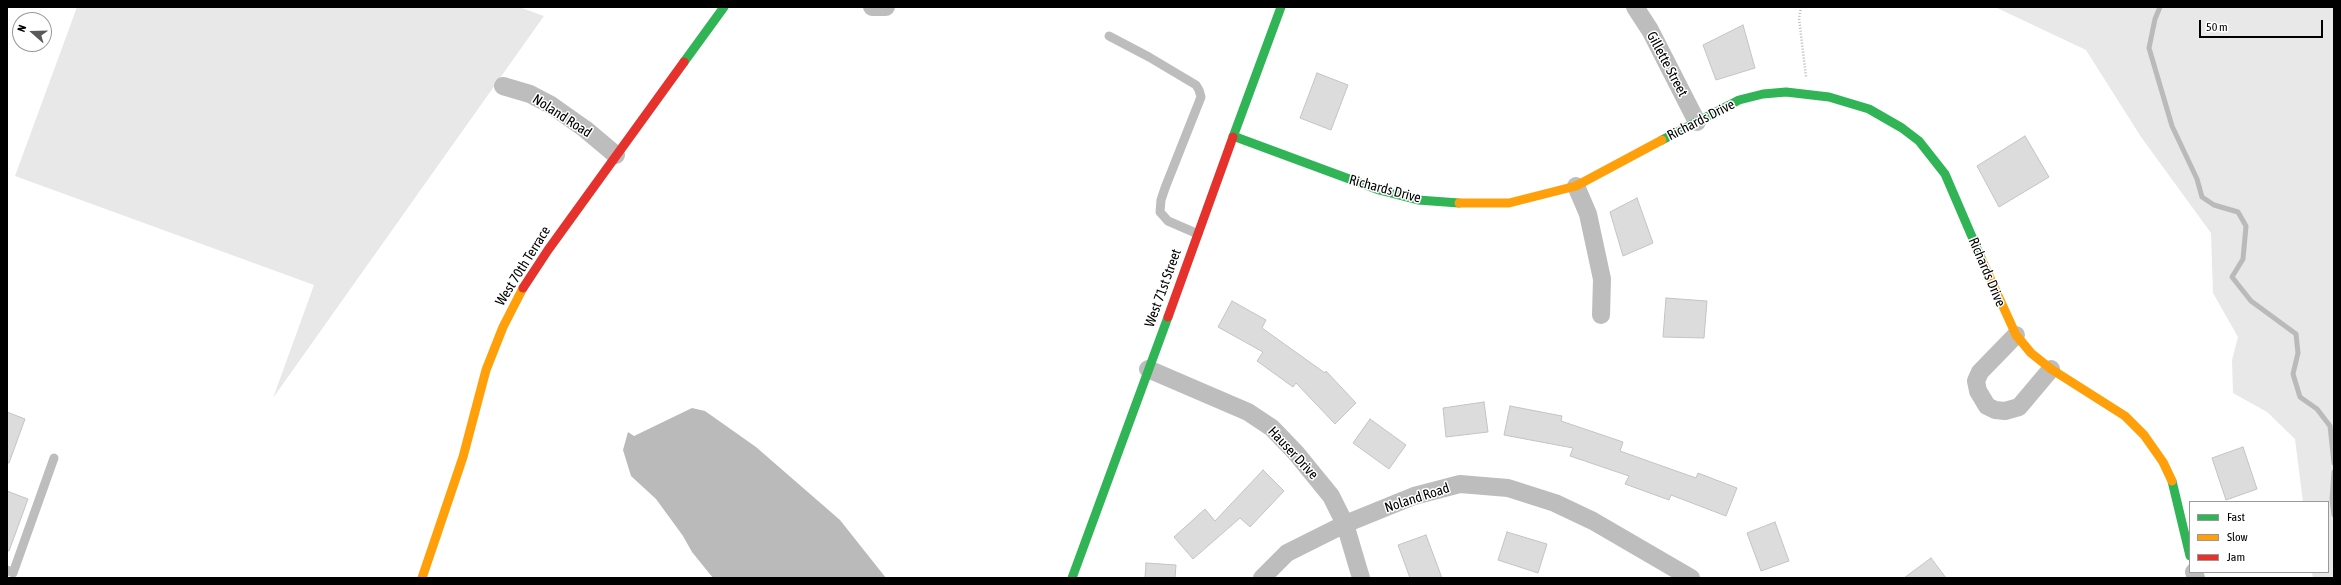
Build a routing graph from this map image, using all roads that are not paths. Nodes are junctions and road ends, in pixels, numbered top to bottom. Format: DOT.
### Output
graph roads {
  1 [pos="724,7"];
  2 [pos="872,7"];
  3 [pos="886,7"];
  4 [pos="1281,7"];
  5 [pos="1635,7"];
  6 [pos="1109,36"];
  7 [pos="504,86"];
  8 [pos="1697,122"];
  9 [pos="1233,136"];
  10 [pos="616,155"];
  11 [pos="1576,186"];
  12 [pos="1198,234"];
  13 [pos="1601,315"];
  14 [pos="2016,335"];
  15 [pos="1148,369"];
  16 [pos="2051,369"];
  17 [pos="54,458"];
  18 [pos="1345,524"];
  19 [pos="2189,552"];
  20 [pos="7,570"];
  21 [pos="422,578"];
  22 [pos="1072,578"];
  23 [pos="1262,578"];
  24 [pos="1361,578"];
  25 [pos="1690,578"];
  1 -- 10 [label="street, West 70th Terrace"];
  2 -- 3 [label="street"];
  4 -- 9 [label="street, West 71st Street"];
  5 -- 8 [label="street, Gillette Street"];
  6 -- 12 [label="lane"];
  7 -- 10 [label="street, Noland Road"];
  8 -- 11 [label="street, Richards Drive"];
  8 -- 14 [label="street, Richards Drive"];
  9 -- 11 [label="street, Richards Drive"];
  9 -- 12 [label="street, West 71st Street"];
  10 -- 21 [label="street, West 70th Terrace"];
  11 -- 13 [label="street"];
  12 -- 15 [label="street, West 71st Street"];
  14 -- 16 [label="street, Richards Drive"];
  14 -- 16 [label="street"];
  15 -- 18 [label="street, Hauser Drive"];
  15 -- 22 [label="street, West 71st Street"];
  16 -- 19 [label="street, Richards Drive"];
  17 -- 20 [label="lane"];
  18 -- 23 [label="street, Noland Road"];
  18 -- 24 [label="street, Hauser Drive"];
  18 -- 25 [label="street, Noland Road"];
}
